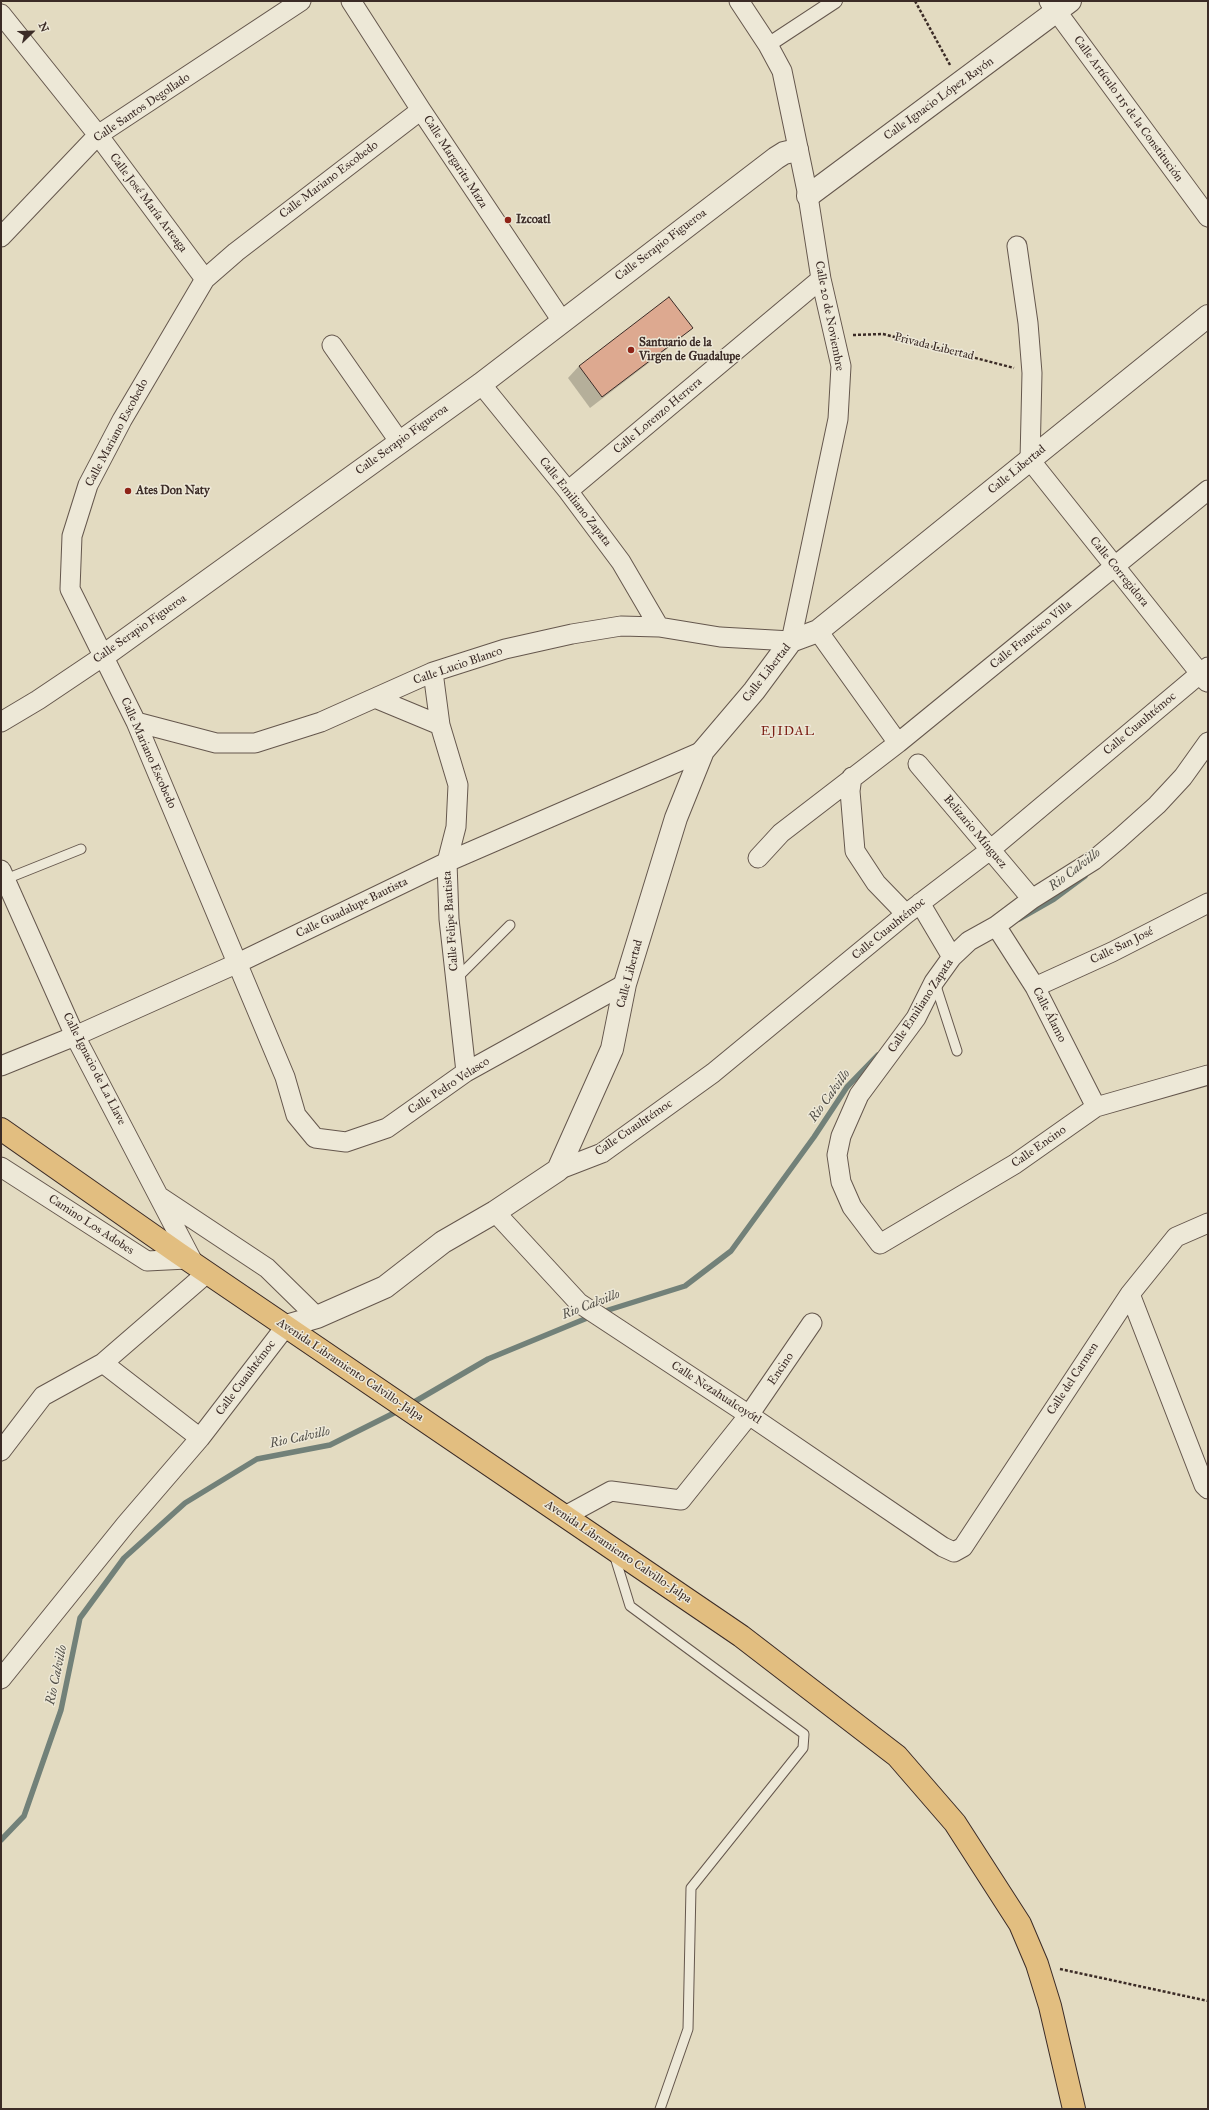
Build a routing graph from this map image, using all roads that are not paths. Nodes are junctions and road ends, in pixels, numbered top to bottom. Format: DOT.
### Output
graph roads {
  1 [pos="301,1"];
  2 [pos="351,1"];
  3 [pos="739,1"];
  4 [pos="835,1"];
  5 [pos="1059,5"];
  6 [pos="1,14"];
  7 [pos="768,45"];
  8 [pos="421,110"];
  9 [pos="98,135"];
  10 [pos="798,150"];
  11 [pos="808,196"];
  12 [pos="1208,217"];
  13 [pos="1,237"];
  14 [pos="1017,246"];
  15 [pos="205,279"];
  16 [pos="821,279"];
  17 [pos="1208,316"];
  18 [pos="562,321"];
  19 [pos="332,345"];
  20 [pos="481,384"];
  21 [pos="399,441"];
  22 [pos="1030,460"];
  23 [pos="1208,490"];
  24 [pos="568,491"];
  25 [pos="1114,566"];
  26 [pos="659,627"];
  27 [pos="818,631"];
  28 [pos="791,642"];
  29 [pos="102,656"];
  30 [pos="433,672"];
  31 [pos="1205,674"];
  32 [pos="375,698"];
  33 [pos="1,722"];
  34 [pos="136,722"];
  35 [pos="440,724"];
  36 [pos="1208,742"];
  37 [pos="898,743"];
  38 [pos="702,751"];
  39 [pos="918,764"];
  40 [pos="852,777"];
  41 [pos="81,849"];
  42 [pos="990,850"];
  43 [pos="758,858"];
  44 [pos="447,862"];
  45 [pos="3,874"];
  46 [pos="1032,899"];
  47 [pos="1208,903"];
  48 [pos="913,908"];
  49 [pos="510,925"];
  50 [pos="996,926"];
  51 [pos="952,957"];
  52 [pos="238,963"];
  53 [pos="456,979"];
  54 [pos="934,982"];
  55 [pos="625,984"];
  56 [pos="1035,987"];
  57 [pos="75,1036"];
  58 [pos="957,1051"];
  59 [pos="1,1066"];
  60 [pos="466,1072"];
  61 [pos="1208,1075"];
  62 [pos="1096,1107"];
  63 [pos="296,1115"];
  64 [pos="1,1129"];
  65 [pos="1,1167"];
  66 [pos="558,1170"];
  67 [pos="159,1196"];
  68 [pos="495,1212"];
  69 [pos="1208,1223"];
  70 [pos="880,1244"];
  71 [pos="196,1265"];
  72 [pos="1130,1294"];
  73 [pos="317,1317"];
  74 [pos="812,1323"];
  75 [pos="286,1326"];
  76 [pos="103,1363"];
  77 [pos="749,1415"];
  78 [pos="200,1438"];
  79 [pos="1,1451"];
  80 [pos="1208,1489"];
  81 [pos="565,1516"];
  82 [pos="613,1548"];
  83 [pos="954,1552"];
  84 [pos="1,1679"];
  85 [pos="660,2109"];
  86 [pos="1074,2109"];
  1 -- 9 [label="street, Calle Santos Degollado"];
  2 -- 8 [label="street, Calle Margarita Maza"];
  3 -- 7 [label="street, Calle 20 de Noviembre"];
  4 -- 7 [label="street"];
  5 -- 11 [label="street, Calle Ignacio López Rayón"];
  5 -- 12 [label="street, Calle Artículo 115 de la Constitución"];
  6 -- 9 [label="street, Calle José María Arteaga"];
  7 -- 10 [label="street, Calle 20 de Noviembre"];
  8 -- 15 [label="street, Calle Mariano Escobedo"];
  8 -- 18 [label="street, Calle Margarita Maza"];
  9 -- 13 [label="street, Calle Santos Degollado"];
  9 -- 15 [label="street, Calle José María Arteaga"];
  10 -- 11 [label="street, Calle 20 de Noviembre"];
  10 -- 18 [label="street, Calle Serapio Figueroa"];
  11 -- 16 [label="street, Calle 20 de Noviembre"];
  14 -- 22 [label="street"];
  15 -- 29 [label="street, Calle Mariano Escobedo"];
  16 -- 24 [label="street, Calle Lorenzo Herrera"];
  16 -- 28 [label="street, Calle 20 de Noviembre"];
  17 -- 22 [label="street, Calle Libertad"];
  18 -- 20 [label="street, Calle Serapio Figueroa"];
  19 -- 21 [label="street"];
  20 -- 21 [label="street, Calle Serapio Figueroa"];
  20 -- 24 [label="street, Calle Emiliano Zapata"];
  21 -- 29 [label="street, Calle Serapio Figueroa"];
  22 -- 25 [label="street, Calle Corregidora"];
  22 -- 27 [label="street, Calle Libertad"];
  23 -- 25 [label="street, Calle Francisco Villa"];
  24 -- 26 [label="street, Calle Emiliano Zapata"];
  25 -- 31 [label="street, Calle Corregidora"];
  25 -- 37 [label="street, Calle Francisco Villa"];
  26 -- 28 [label="street, Calle Lucio Blanco"];
  26 -- 30 [label="street, Calle Lucio Blanco"];
  27 -- 28 [label="street, Calle Libertad"];
  27 -- 37 [label="street"];
  28 -- 38 [label="street, Calle Libertad"];
  29 -- 33 [label="street, Calle Serapio Figueroa"];
  29 -- 34 [label="street, Calle Mariano Escobedo"];
  30 -- 32 [label="street, Calle Lucio Blanco"];
  30 -- 35 [label="street, Calle Felipe Bautista"];
  31 -- 42 [label="street, Calle Cuauhtémoc"];
  32 -- 34 [label="street, Calle Lucio Blanco"];
  32 -- 35 [label="street"];
  34 -- 52 [label="street, Calle Mariano Escobedo"];
  35 -- 44 [label="street, Calle Felipe Bautista"];
  36 -- 46 [label="street, Calle Emiliano Zapata"];
  37 -- 40 [label="street, Calle Francisco Villa"];
  38 -- 44 [label="street, Calle Guadalupe Bautista"];
  38 -- 55 [label="street, Calle Libertad"];
  39 -- 42 [label="street, Belizario Mínguez"];
  40 -- 43 [label="street, Calle Francisco Villa"];
  40 -- 48 [label="street"];
  41 -- 45 [label="lane"];
  42 -- 46 [label="street, Belizario Mínguez"];
  42 -- 48 [label="street, Calle Cuauhtémoc"];
  44 -- 52 [label="street, Calle Guadalupe Bautista"];
  44 -- 53 [label="street, Calle Felipe Bautista"];
  45 -- 57 [label="street, Calle Ignacio de La Llave"];
  46 -- 50 [label="street, Calle Emiliano Zapata"];
  47 -- 56 [label="street, Calle San José"];
  48 -- 51 [label="street"];
  48 -- 66 [label="street, Calle Cuauhtémoc"];
  49 -- 53 [label="lane"];
  50 -- 51 [label="street, Calle Emiliano Zapata"];
  50 -- 56 [label="street, Calle Álamo"];
  51 -- 54 [label="street, Calle Emiliano Zapata"];
  52 -- 57 [label="street, Calle Guadalupe Bautista"];
  52 -- 63 [label="street, Calle Mariano Escobedo"];
  53 -- 60 [label="street, Calle Felipe Bautista"];
  54 -- 58 [label="lane"];
  54 -- 70 [label="street, Calle Emiliano Zapata"];
  55 -- 60 [label="street, Calle Pedro Velasco"];
  55 -- 66 [label="street, Calle Libertad"];
  56 -- 62 [label="street, Calle Álamo"];
  57 -- 59 [label="street, Calle Guadalupe Bautista"];
  57 -- 67 [label="street, Calle Ignacio de La Llave"];
  60 -- 63 [label="street, Calle Pedro Velasco"];
  61 -- 62 [label="street, Calle Encino"];
  62 -- 70 [label="street, Calle Encino"];
  64 -- 71 [label="main road, Avenida Libramiento Calvillo-Jalpa"];
  65 -- 71 [label="street, Camino Los Adobes"];
  66 -- 68 [label="street, Calle Cuauhtémoc"];
  67 -- 71 [label="street, Calle Ignacio de La Llave"];
  67 -- 73 [label="street"];
  68 -- 73 [label="street, Calle Cuauhtémoc"];
  68 -- 77 [label="street, Calle Nezahualcoyótl"];
  69 -- 72 [label="street, Calle del Carmen"];
  71 -- 75 [label="main road, Avenida Libramiento Calvillo-Jalpa"];
  71 -- 76 [label="street"];
  72 -- 80 [label="street"];
  72 -- 83 [label="street, Calle del Carmen"];
  73 -- 75 [label="street, Calle Cuauhtémoc"];
  74 -- 77 [label="street, Encino"];
  75 -- 78 [label="street, Calle Cuauhtémoc"];
  75 -- 81 [label="main road, Avenida Libramiento Calvillo-Jalpa"];
  76 -- 78 [label="street"];
  76 -- 79 [label="street"];
  77 -- 81 [label="street, Encino"];
  77 -- 83 [label="street, Calle Nezahualcoyótl"];
  78 -- 84 [label="street, Calle Cuauhtémoc"];
  81 -- 82 [label="main road, Avenida Libramiento Calvillo-Jalpa"];
  82 -- 85 [label="lane"];
  82 -- 86 [label="main road, Avenida Libramiento Calvillo-Jalpa"];
}
